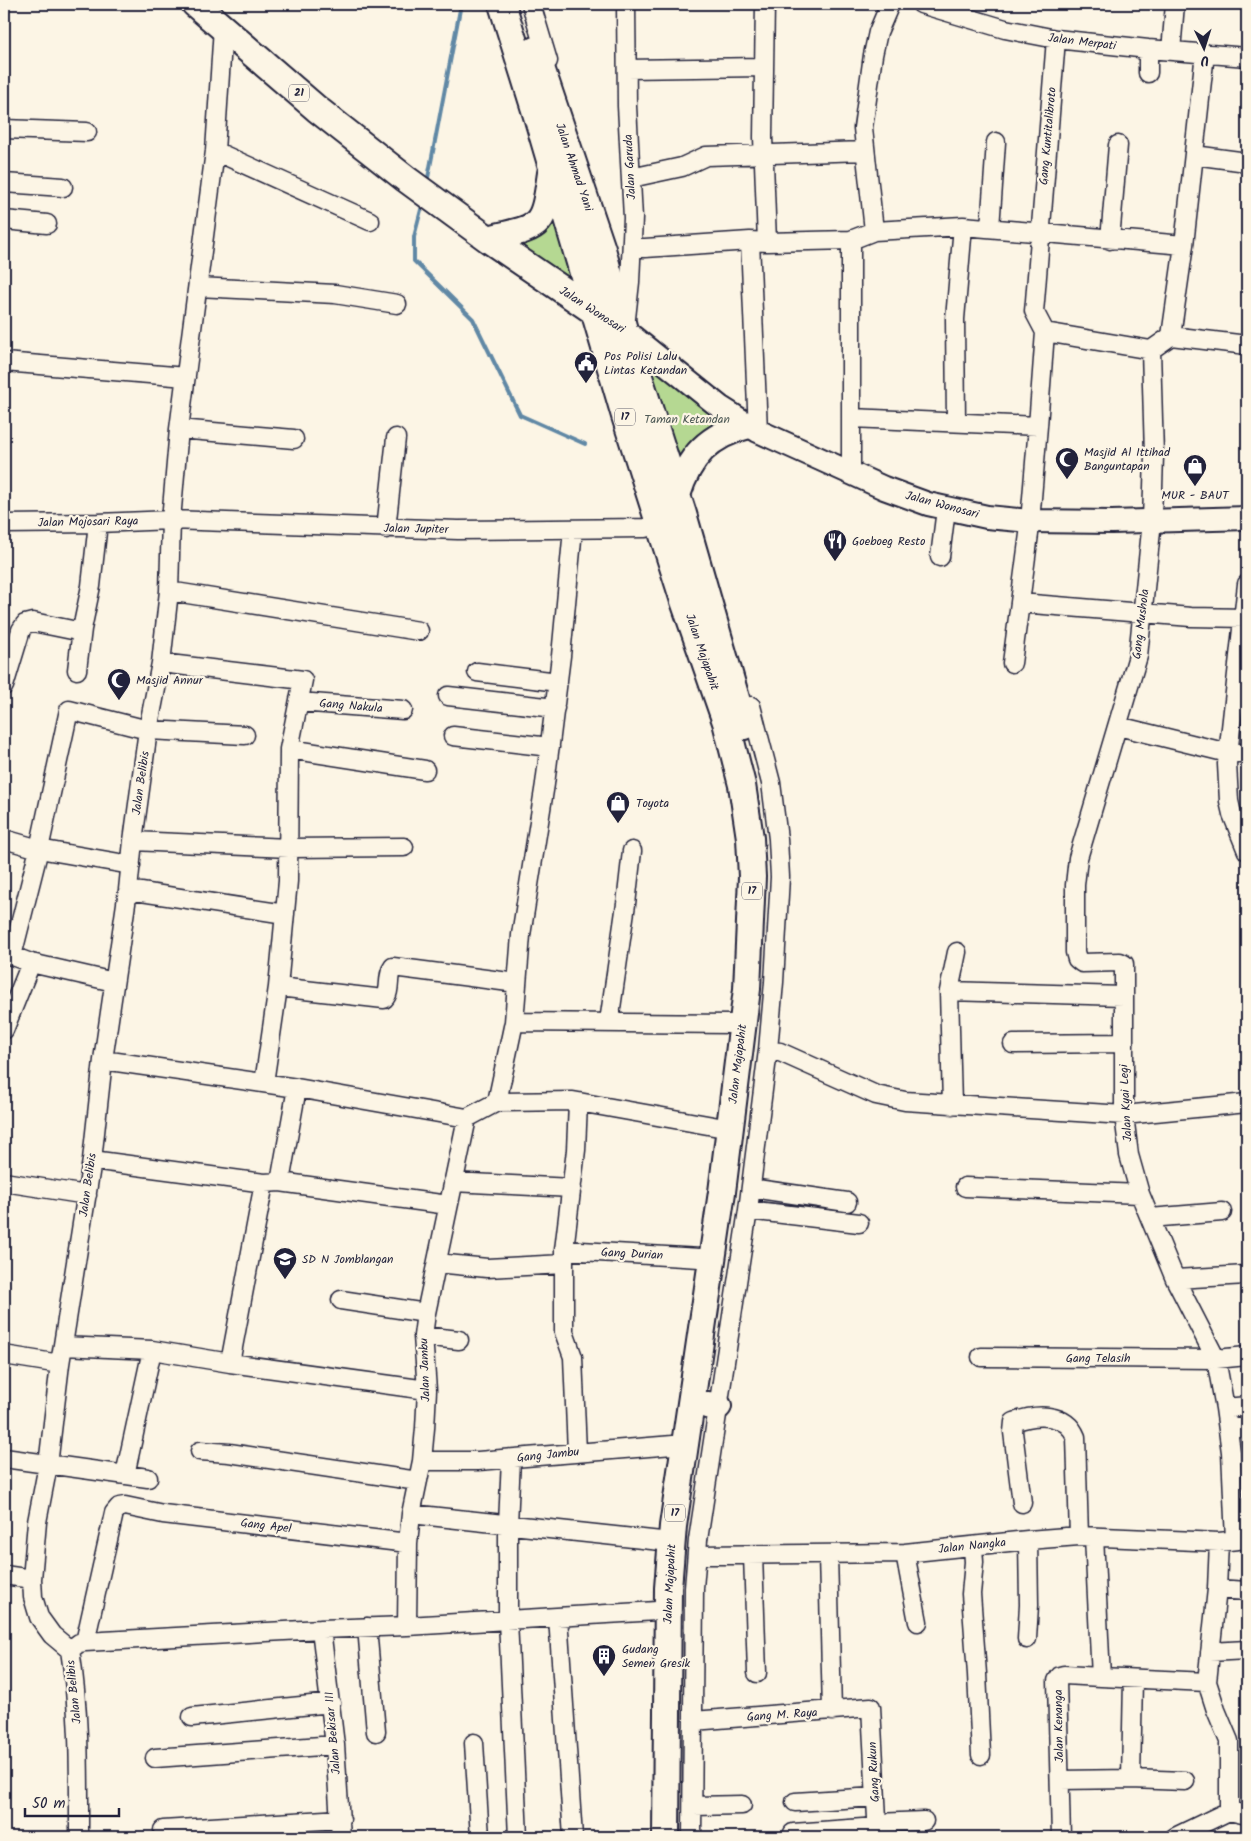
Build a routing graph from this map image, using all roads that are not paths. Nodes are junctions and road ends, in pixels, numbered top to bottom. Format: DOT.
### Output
graph roads {
  1 [pos="195,4"];
  2 [pos="489,4"];
  3 [pos="502,4"];
  4 [pos="520,4"];
  5 [pos="531,4"];
  6 [pos="626,4"];
  7 [pos="765,4"];
  8 [pos="890,4"];
  9 [pos="921,4"];
  10 [pos="1175,4"];
  11 [pos="223,27"];
  12 [pos="1056,39"];
  13 [pos="1148,50"];
  14 [pos="1171,51"];
  15 [pos="1205,53"];
  16 [pos="1247,57"];
  17 [pos="763,67"];
  18 [pos="627,69"];
  19 [pos="1148,73"];
  20 [pos="544,108"];
  21 [pos="4,129"];
  22 [pos="87,132"];
  23 [pos="996,142"];
  24 [pos="1118,145"];
  25 [pos="215,151"];
  26 [pos="865,151"];
  27 [pos="764,154"];
  28 [pos="1194,154"];
  29 [pos="1247,162"];
  30 [pos="552,166"];
  31 [pos="631,178"];
  32 [pos="4,183"];
  33 [pos="63,186"];
  34 [pos="4,220"];
  35 [pos="370,221"];
  36 [pos="47,224"];
  37 [pos="963,226"];
  38 [pos="990,228"];
  39 [pos="874,231"];
  40 [pos="1042,233"];
  41 [pos="488,239"];
  42 [pos="851,240"];
  43 [pos="1110,240"];
  44 [pos="759,241"];
  45 [pos="1184,246"];
  46 [pos="632,247"];
  47 [pos="198,287"];
  48 [pos="397,304"];
  49 [pos="593,310"];
  50 [pos="624,330"];
  51 [pos="1045,332"];
  52 [pos="1170,336"];
  53 [pos="1247,345"];
  54 [pos="1151,350"];
  55 [pos="4,362"];
  56 [pos="186,377"];
  57 [pos="851,418"];
  58 [pos="956,422"];
  59 [pos="1038,426"];
  60 [pos="754,428"];
  61 [pos="179,429"];
  62 [pos="396,438"];
  63 [pos="294,439"];
  64 [pos="851,473"];
  65 [pos="677,495"];
  66 [pos="946,509"];
  67 [pos="1247,518"];
  68 [pos="171,520"];
  69 [pos="1030,521"];
  70 [pos="1152,521"];
  71 [pos="98,523"];
  72 [pos="660,523"];
  73 [pos="4,524"];
  74 [pos="386,529"];
  75 [pos="573,529"];
  76 [pos="940,557"];
  77 [pos="1247,584"];
  78 [pos="169,591"];
  79 [pos="695,598"];
  80 [pos="1020,603"];
  81 [pos="1142,613"];
  82 [pos="1245,618"];
  83 [pos="82,629"];
  84 [pos="419,631"];
  85 [pos="161,663"];
  86 [pos="1012,664"];
  87 [pos="78,670"];
  88 [pos="477,672"];
  89 [pos="558,682"];
  90 [pos="4,686"];
  91 [pos="448,696"];
  92 [pos="299,702"];
  93 [pos="555,708"];
  94 [pos="403,710"];
  95 [pos="1118,726"];
  96 [pos="148,730"];
  97 [pos="245,736"];
  98 [pos="453,736"];
  99 [pos="550,747"];
  100 [pos="289,749"];
  101 [pos="1228,753"];
  102 [pos="1247,753"];
  103 [pos="425,770"];
  104 [pos="4,839"];
  105 [pos="133,841"];
  106 [pos="404,847"];
  107 [pos="289,848"];
  108 [pos="40,849"];
  109 [pos="1247,851"];
  110 [pos="632,852"];
  111 [pos="131,865"];
  112 [pos="128,890"];
  113 [pos="285,914"];
  114 [pos="957,952"];
  115 [pos="8,954"];
  116 [pos="31,963"];
  117 [pos="114,982"];
  118 [pos="517,983"];
  119 [pos="278,987"];
  120 [pos="949,991"];
  121 [pos="1123,996"];
  122 [pos="514,1022"];
  123 [pos="609,1022"];
  124 [pos="732,1024"];
  125 [pos="4,1030"];
  126 [pos="1013,1044"];
  127 [pos="1123,1044"];
  128 [pos="768,1050"];
  129 [pos="103,1060"];
  130 [pos="264,1083"];
  131 [pos="297,1088"];
  132 [pos="497,1102"];
  133 [pos="578,1102"];
  134 [pos="1247,1103"];
  135 [pos="952,1105"];
  136 [pos="1124,1116"];
  137 [pos="467,1118"];
  138 [pos="719,1127"];
  139 [pos="92,1160"];
  140 [pos="272,1182"];
  141 [pos="453,1182"];
  142 [pos="4,1187"];
  143 [pos="965,1187"];
  144 [pos="572,1188"];
  145 [pos="1140,1194"];
  146 [pos="87,1195"];
  147 [pos="740,1196"];
  148 [pos="847,1202"];
  149 [pos="448,1206"];
  150 [pos="1222,1212"];
  151 [pos="1150,1218"];
  152 [pos="859,1223"];
  153 [pos="564,1257"];
  154 [pos="700,1258"];
  155 [pos="436,1263"];
  156 [pos="1247,1275"];
  157 [pos="1175,1279"];
  158 [pos="341,1300"];
  159 [pos="426,1313"];
  160 [pos="423,1336"];
  161 [pos="460,1340"];
  162 [pos="63,1346"];
  163 [pos="152,1350"];
  164 [pos="4,1355"];
  165 [pos="1247,1356"];
  166 [pos="981,1357"];
  167 [pos="1216,1359"];
  168 [pos="230,1363"];
  169 [pos="60,1364"];
  170 [pos="427,1390"];
  171 [pos="712,1406"];
  172 [pos="1247,1406"];
  173 [pos="1225,1408"];
  174 [pos="1228,1428"];
  175 [pos="1247,1428"];
  176 [pos="673,1445"];
  177 [pos="200,1451"];
  178 [pos="577,1452"];
  179 [pos="4,1458"];
  180 [pos="511,1459"];
  181 [pos="422,1461"];
  182 [pos="48,1465"];
  183 [pos="125,1475"];
  184 [pos="148,1478"];
  185 [pos="418,1481"];
  186 [pos="1022,1503"];
  187 [pos="411,1514"];
  188 [pos="508,1524"];
  189 [pos="1087,1537"];
  190 [pos="1028,1540"];
  191 [pos="1234,1540"];
  192 [pos="661,1541"];
  193 [pos="408,1543"];
  194 [pos="973,1546"];
  195 [pos="904,1553"];
  196 [pos="697,1555"];
  197 [pos="753,1555"];
  198 [pos="828,1555"];
  199 [pos="4,1575"];
  200 [pos="32,1579"];
  201 [pos="1217,1590"];
  202 [pos="1247,1591"];
  203 [pos="657,1611"];
  204 [pos="558,1617"];
  205 [pos="508,1620"];
  206 [pos="918,1622"];
  207 [pos="407,1626"];
  208 [pos="367,1627"];
  209 [pos="321,1629"];
  210 [pos="1027,1639"];
  211 [pos="77,1646"];
  212 [pos="1247,1650"];
  213 [pos="1210,1652"];
  214 [pos="757,1674"];
  215 [pos="1101,1677"];
  216 [pos="1133,1679"];
  217 [pos="1207,1682"];
  218 [pos="330,1703"];
  219 [pos="871,1707"];
  220 [pos="832,1711"];
  221 [pos="192,1717"];
  222 [pos="693,1721"];
  223 [pos="376,1732"];
  224 [pos="474,1743"];
  225 [pos="335,1744"];
  226 [pos="980,1755"];
  227 [pos="154,1758"];
  228 [pos="1130,1779"];
  229 [pos="1060,1780"];
  230 [pos="1185,1781"];
  231 [pos="875,1797"];
  232 [pos="795,1802"];
  233 [pos="742,1805"];
  234 [pos="693,1806"];
  235 [pos="1229,1811"];
  236 [pos="1247,1815"];
  237 [pos="340,1819"];
  238 [pos="924,1821"];
  239 [pos="877,1829"];
  240 [pos="163,1830"];
  241 [pos="792,1833"];
  242 [pos="79,1837"];
  243 [pos="341,1837"];
  244 [pos="480,1837"];
  245 [pos="518,1837"];
  246 [pos="573,1837"];
  247 [pos="655,1837"];
  248 [pos="666,1837"];
  249 [pos="682,1837"];
  250 [pos="692,1837"];
  251 [pos="1061,1837"];
  252 [pos="1175,1837"];
  1 -- 11 [label="highway, Jalan Wonosari / 21"];
  2 -- 20 [label="street"];
  3 -- 20 [label="highway, Jalan Ahmad Yani"];
  4 -- 20 [label="highway, Jalan Ahmad Yani"];
  5 -- 20 [label="street"];
  6 -- 18 [label="street, Jalan Garuda"];
  7 -- 17 [label="street"];
  8 -- 26 [label="street"];
  9 -- 12 [label="street, Jalan Merpati"];
  10 -- 14 [label="street"];
  11 -- 25 [label="street, Jalan Belibis"];
  11 -- 41 [label="highway, Jalan Wonosari / 21"];
  12 -- 13 [label="street, Jalan Merpati"];
  12 -- 40 [label="street, Gang Kuntitalibroto"];
  13 -- 14 [label="street, Jalan Merpati"];
  13 -- 19 [label="street"];
  14 -- 15 [label="street, Jalan Merpati"];
  15 -- 16 [label="street, Jalan Merpati"];
  15 -- 28 [label="street"];
  17 -- 18 [label="street"];
  17 -- 27 [label="street"];
  18 -- 31 [label="street, Jalan Garuda"];
  20 -- 30 [label="highway, Jalan Ahmad Yani"];
  20 -- 50 [label="highway, Jalan Ahmad Yani"];
  21 -- 22 [label="street"];
  23 -- 38 [label="street"];
  24 -- 43 [label="street"];
  25 -- 35 [label="street"];
  25 -- 47 [label="street, Jalan Belibis"];
  26 -- 27 [label="street"];
  26 -- 39 [label="street"];
  27 -- 31 [label="street"];
  27 -- 44 [label="street"];
  28 -- 29 [label="street"];
  28 -- 45 [label="street"];
  30 -- 41 [label="highway"];
  30 -- 49 [label="highway, Jalan Ahmad Yani"];
  31 -- 46 [label="street, Jalan Garuda"];
  32 -- 33 [label="street"];
  34 -- 36 [label="street"];
  37 -- 38 [label="street"];
  37 -- 39 [label="street"];
  37 -- 58 [label="street"];
  38 -- 40 [label="street"];
  39 -- 42 [label="street"];
  40 -- 43 [label="street"];
  40 -- 51 [label="street, Gang Kuntitalibroto"];
  41 -- 49 [label="highway, Jalan Wonosari / 21"];
  42 -- 44 [label="street"];
  42 -- 57 [label="street"];
  43 -- 45 [label="street"];
  44 -- 46 [label="street"];
  44 -- 60 [label="street"];
  45 -- 52 [label="street"];
  46 -- 50 [label="street, Jalan Garuda"];
  47 -- 48 [label="street"];
  47 -- 56 [label="street, Jalan Belibis"];
  49 -- 50 [label="highway, Jalan Wonosari / 21"];
  49 -- 72 [label="highway, Jalan Majapahit / 17"];
  50 -- 60 [label="main road, Jalan Wonosari"];
  50 -- 65 [label="highway, Jalan Majapahit / 17"];
  51 -- 54 [label="street"];
  51 -- 59 [label="street"];
  52 -- 53 [label="street"];
  52 -- 54 [label="street"];
  54 -- 70 [label="street, Gang Mushola"];
  55 -- 56 [label="street"];
  56 -- 61 [label="street, Jalan Belibis"];
  57 -- 58 [label="street"];
  57 -- 64 [label="street"];
  58 -- 59 [label="street"];
  59 -- 69 [label="street"];
  60 -- 64 [label="main road, Jalan Wonosari"];
  60 -- 65 [label="highway"];
  61 -- 63 [label="street"];
  61 -- 68 [label="street, Jalan Belibis"];
  62 -- 74 [label="street"];
  64 -- 66 [label="main road, Jalan Wonosari"];
  65 -- 79 [label="highway, Jalan Majapahit / 17"];
  66 -- 69 [label="main road, Jalan Wonosari"];
  66 -- 76 [label="street"];
  67 -- 70 [label="main road, Jalan Wonosari"];
  68 -- 71 [label="street, Jalan Mojosari Raya"];
  68 -- 74 [label="street, Jalan Jupiter"];
  68 -- 78 [label="street, Jalan Belibis"];
  69 -- 70 [label="main road, Jalan Wonosari"];
  69 -- 80 [label="street"];
  70 -- 81 [label="street, Gang Mushola"];
  71 -- 73 [label="street, Jalan Mojosari Raya"];
  71 -- 83 [label="street"];
  72 -- 75 [label="street, Jalan Jupiter"];
  72 -- 79 [label="highway, Jalan Majapahit / 17"];
  74 -- 75 [label="street, Jalan Jupiter"];
  75 -- 89 [label="street"];
  77 -- 82 [label="street"];
  78 -- 84 [label="street"];
  78 -- 85 [label="street, Jalan Belibis"];
  79 -- 124 [label="street"];
  79 -- 128 [label="street"];
  79 -- 147 [label="highway, Jalan Majapahit / 17"];
  80 -- 81 [label="street"];
  80 -- 86 [label="street"];
  81 -- 82 [label="street"];
  81 -- 95 [label="street, Gang Mushola"];
  82 -- 101 [label="street"];
  83 -- 87 [label="street"];
  83 -- 90 [label="street"];
  85 -- 92 [label="street"];
  85 -- 96 [label="street, Jalan Belibis"];
  88 -- 89 [label="street"];
  89 -- 93 [label="street"];
  91 -- 93 [label="street"];
  92 -- 94 [label="street, Gang Nakula"];
  92 -- 100 [label="street"];
  93 -- 99 [label="street"];
  95 -- 101 [label="street"];
  95 -- 121 [label="street, Jalan Kyai Legi"];
  96 -- 97 [label="street"];
  96 -- 105 [label="street, Jalan Belibis"];
  96 -- 108 [label="street"];
  98 -- 99 [label="street"];
  99 -- 118 [label="street"];
  100 -- 103 [label="street"];
  100 -- 107 [label="street"];
  101 -- 102 [label="street"];
  101 -- 109 [label="street"];
  104 -- 108 [label="street"];
  105 -- 107 [label="street"];
  105 -- 111 [label="street, Jalan Belibis"];
  106 -- 107 [label="street"];
  107 -- 113 [label="street"];
  108 -- 111 [label="street"];
  108 -- 115 [label="street"];
  110 -- 123 [label="street"];
  111 -- 112 [label="street, Jalan Belibis"];
  112 -- 113 [label="street"];
  112 -- 117 [label="street, Jalan Belibis"];
  113 -- 119 [label="street"];
  114 -- 120 [label="street"];
  115 -- 116 [label="street"];
  116 -- 117 [label="street"];
  116 -- 125 [label="street"];
  117 -- 129 [label="street, Jalan Belibis"];
  118 -- 119 [label="street"];
  118 -- 122 [label="street"];
  119 -- 130 [label="street"];
  120 -- 121 [label="street"];
  120 -- 135 [label="street"];
  121 -- 127 [label="street, Jalan Kyai Legi"];
  122 -- 123 [label="street"];
  122 -- 132 [label="street"];
  123 -- 124 [label="street"];
  124 -- 138 [label="street"];
  126 -- 127 [label="street"];
  127 -- 136 [label="street, Jalan Kyai Legi"];
  128 -- 135 [label="street"];
  128 -- 147 [label="street"];
  129 -- 130 [label="street"];
  129 -- 139 [label="street, Jalan Belibis"];
  130 -- 131 [label="street"];
  131 -- 137 [label="street"];
  131 -- 140 [label="street"];
  132 -- 133 [label="street"];
  132 -- 137 [label="street"];
  133 -- 138 [label="street"];
  133 -- 144 [label="street"];
  134 -- 136 [label="street"];
  135 -- 136 [label="street"];
  136 -- 145 [label="street, Jalan Kyai Legi"];
  137 -- 141 [label="street, Jalan Jambu"];
  138 -- 154 [label="street"];
  139 -- 140 [label="street"];
  139 -- 146 [label="street, Jalan Belibis"];
  140 -- 149 [label="street"];
  140 -- 168 [label="street"];
  141 -- 144 [label="street"];
  141 -- 149 [label="street, Jalan Jambu"];
  142 -- 146 [label="street"];
  143 -- 145 [label="street"];
  144 -- 153 [label="street"];
  145 -- 151 [label="street, Jalan Kyai Legi"];
  146 -- 162 [label="street, Jalan Belibis"];
  147 -- 148 [label="street"];
  147 -- 152 [label="street"];
  147 -- 171 [label="highway, Jalan Majapahit / 17"];
  147 -- 248 [label="highway, Jalan Majapahit / 17"];
  149 -- 155 [label="street, Jalan Jambu"];
  150 -- 151 [label="street"];
  151 -- 157 [label="street, Jalan Kyai Legi"];
  153 -- 154 [label="street, Gang Durian"];
  153 -- 155 [label="street, Gang Durian"];
  153 -- 178 [label="street"];
  154 -- 176 [label="street"];
  155 -- 159 [label="street, Jalan Jambu"];
  156 -- 157 [label="street"];
  157 -- 167 [label="street, Jalan Kyai Legi"];
  158 -- 159 [label="street"];
  159 -- 160 [label="street, Jalan Jambu"];
  160 -- 161 [label="street"];
  160 -- 170 [label="street, Jalan Jambu"];
  162 -- 163 [label="street"];
  162 -- 169 [label="street, Jalan Belibis"];
  163 -- 168 [label="street"];
  163 -- 183 [label="street"];
  164 -- 169 [label="street"];
  165 -- 167 [label="street, Gang Telasih"];
  166 -- 167 [label="street, Gang Telasih"];
  167 -- 173 [label="street, Jalan Kyai Legi"];
  168 -- 170 [label="street"];
  169 -- 182 [label="street, Jalan Belibis"];
  170 -- 181 [label="street, Jalan Jambu"];
  171 -- 196 [label="street"];
  171 -- 249 [label="highway, Jalan Majapahit / 17"];
  172 -- 173 [label="street"];
  173 -- 174 [label="street, Jalan Kyai Legi"];
  174 -- 175 [label="street"];
  174 -- 191 [label="street, Jalan Kyai Legi"];
  176 -- 178 [label="street, Gang Jambu"];
  176 -- 192 [label="street"];
  177 -- 185 [label="street"];
  178 -- 180 [label="street, Gang Jambu"];
  179 -- 182 [label="street"];
  180 -- 181 [label="street, Gang Jambu"];
  180 -- 188 [label="street"];
  181 -- 185 [label="street, Jalan Jambu"];
  182 -- 183 [label="street"];
  182 -- 200 [label="street, Jalan Belibis"];
  183 -- 184 [label="street"];
  185 -- 187 [label="street, Jalan Jambu"];
  186 -- 189 [label="street"];
  187 -- 188 [label="street"];
  187 -- 193 [label="street, Jalan Jambu"];
  188 -- 192 [label="street"];
  188 -- 205 [label="street"];
  189 -- 190 [label="street, Jalan Nangka"];
  189 -- 191 [label="street, Jalan Nangka"];
  189 -- 215 [label="street"];
  190 -- 194 [label="street, Jalan Nangka"];
  190 -- 210 [label="street"];
  191 -- 201 [label="street, Jalan Kyai Legi"];
  192 -- 203 [label="street"];
  193 -- 207 [label="street, Jalan Jambu"];
  193 -- 211 [label="street, Gang Apel"];
  194 -- 195 [label="street, Jalan Nangka"];
  194 -- 226 [label="street"];
  195 -- 198 [label="street, Jalan Nangka"];
  195 -- 206 [label="street"];
  196 -- 197 [label="street, Jalan Nangka"];
  196 -- 222 [label="street"];
  197 -- 198 [label="street, Jalan Nangka"];
  197 -- 214 [label="street"];
  198 -- 220 [label="street"];
  199 -- 200 [label="street"];
  200 -- 211 [label="street, Jalan Belibis"];
  201 -- 202 [label="street"];
  201 -- 213 [label="street, Jalan Kyai Legi"];
  203 -- 204 [label="street"];
  203 -- 247 [label="street"];
  204 -- 205 [label="street"];
  204 -- 246 [label="street"];
  205 -- 207 [label="street"];
  205 -- 245 [label="street"];
  207 -- 208 [label="street"];
  208 -- 209 [label="street"];
  208 -- 223 [label="street"];
  209 -- 211 [label="street"];
  209 -- 218 [label="street, Jalan Bekisar III"];
  211 -- 242 [label="street, Jalan Belibis"];
  212 -- 213 [label="street"];
  213 -- 217 [label="street, Jalan Kyai Legi"];
  215 -- 216 [label="street"];
  215 -- 229 [label="street, Jalan Kenanga"];
  216 -- 217 [label="street"];
  216 -- 228 [label="street"];
  217 -- 235 [label="street"];
  218 -- 221 [label="street"];
  218 -- 225 [label="street, Jalan Bekisar III"];
  219 -- 220 [label="street, Gang M. Raya"];
  219 -- 231 [label="street, Gang Rukun"];
  220 -- 222 [label="street, Gang M. Raya"];
  222 -- 234 [label="street"];
  224 -- 244 [label="street"];
  225 -- 227 [label="street"];
  225 -- 237 [label="street, Jalan Bekisar III"];
  228 -- 229 [label="street"];
  228 -- 230 [label="street"];
  229 -- 251 [label="street, Jalan Kenanga"];
  231 -- 232 [label="street"];
  231 -- 239 [label="street, Gang Rukun"];
  233 -- 234 [label="street"];
  234 -- 250 [label="street"];
  235 -- 236 [label="street"];
  235 -- 252 [label="street"];
  237 -- 240 [label="street"];
  237 -- 243 [label="street, Jalan Bekisar III"];
  238 -- 239 [label="street"];
  239 -- 241 [label="street"];
}
